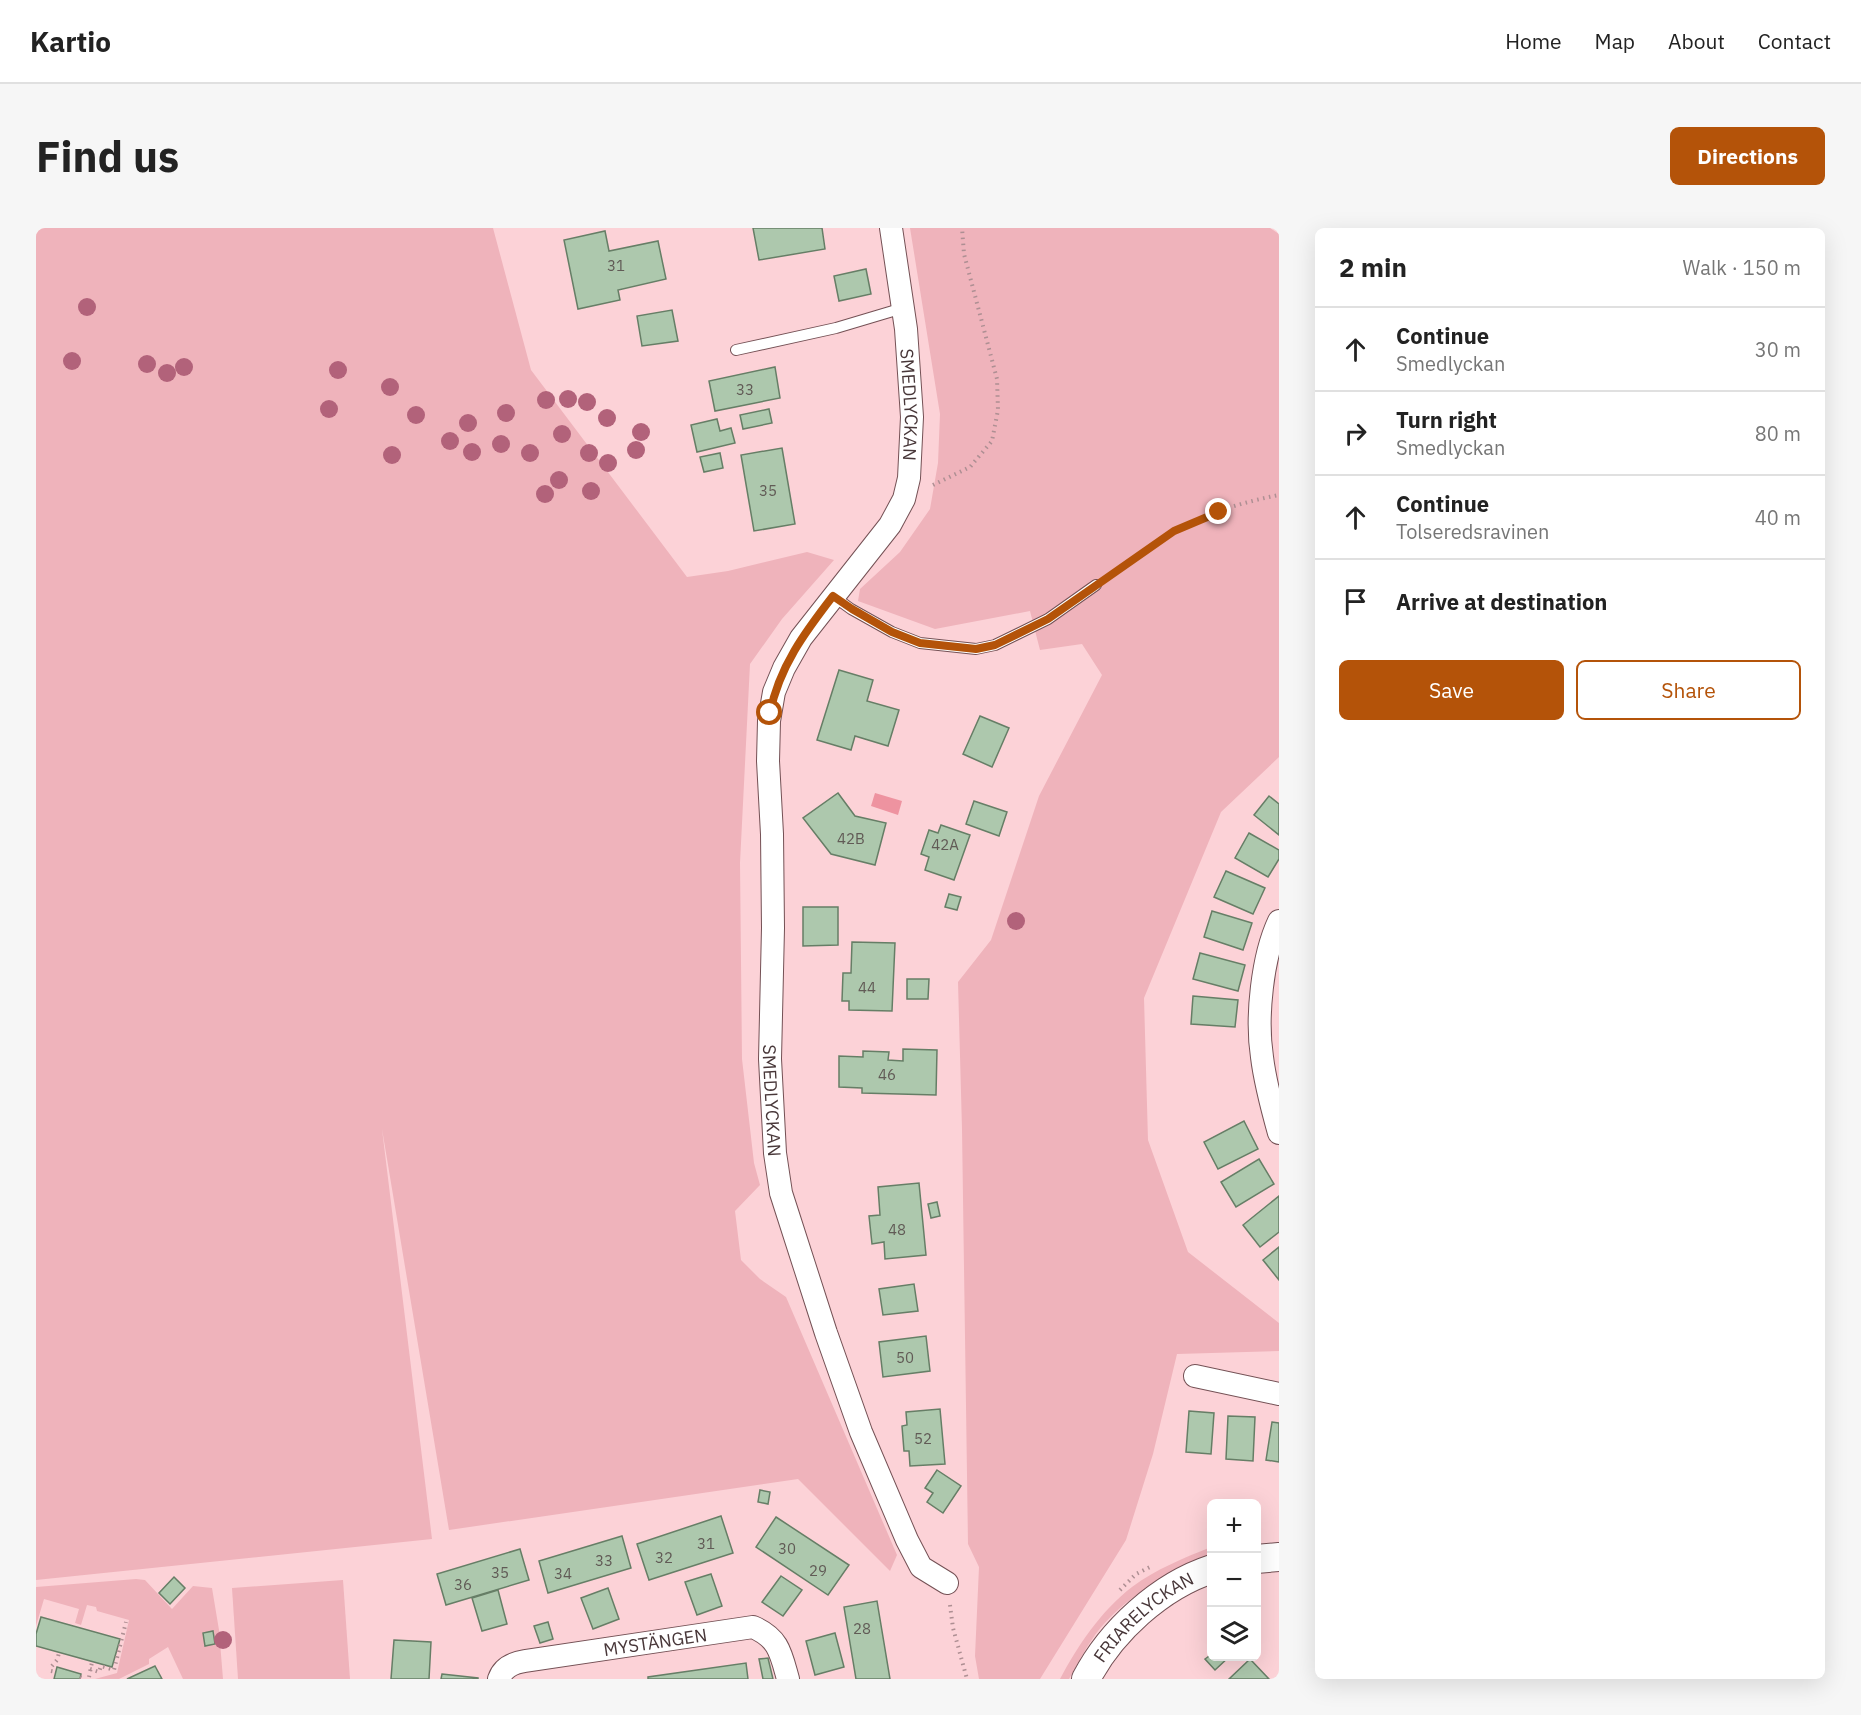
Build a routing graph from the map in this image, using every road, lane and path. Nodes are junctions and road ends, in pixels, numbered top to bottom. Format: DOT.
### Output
graph roads {
  1 [pos="891,228"];
  2 [pos="962,228"];
  3 [pos="903,308"];
  4 [pos="736,350"];
  5 [pos="930,487"];
  6 [pos="1279,495"];
  7 [pos="1096,585"];
  8 [pos="833,596"];
  9 [pos="1279,921"];
  10 [pos="1279,1133"];
  11 [pos="1195,1376"];
  12 [pos="1279,1394"];
  13 [pos="1279,1557"];
  14 [pos="1261,1559"];
  15 [pos="1207,1571"];
  16 [pos="947,1583"];
  17 [pos="126,1622"];
  18 [pos="59,1653"];
  19 [pos="92,1662"];
  20 [pos="90,1669"];
  21 [pos="53,1670"];
  22 [pos="85,1678"];
  23 [pos="499,1679"];
  24 [pos="788,1679"];
  25 [pos="967,1679"];
  26 [pos="1086,1679"];
  1 -- 3 [label="street, SMEDLYCKAN"];
  2 -- 5 [label="path"];
  3 -- 4 [label="lane"];
  3 -- 8 [label="street, SMEDLYCKAN"];
  6 -- 7 [label="path"];
  7 -- 8 [label="lane"];
  8 -- 16 [label="street, SMEDLYCKAN"];
  9 -- 10 [label="street"];
  11 -- 12 [label="street"];
  13 -- 14 [label="street"];
  15 -- 26 [label="street, FRIARELYCKAN"];
  16 -- 25 [label="path"];
  17 -- 20 [label="path"];
  18 -- 21 [label="path"];
  19 -- 20 [label="path"];
  20 -- 22 [label="path"];
  23 -- 24 [label="street, MYSTÄNGEN"];
}
